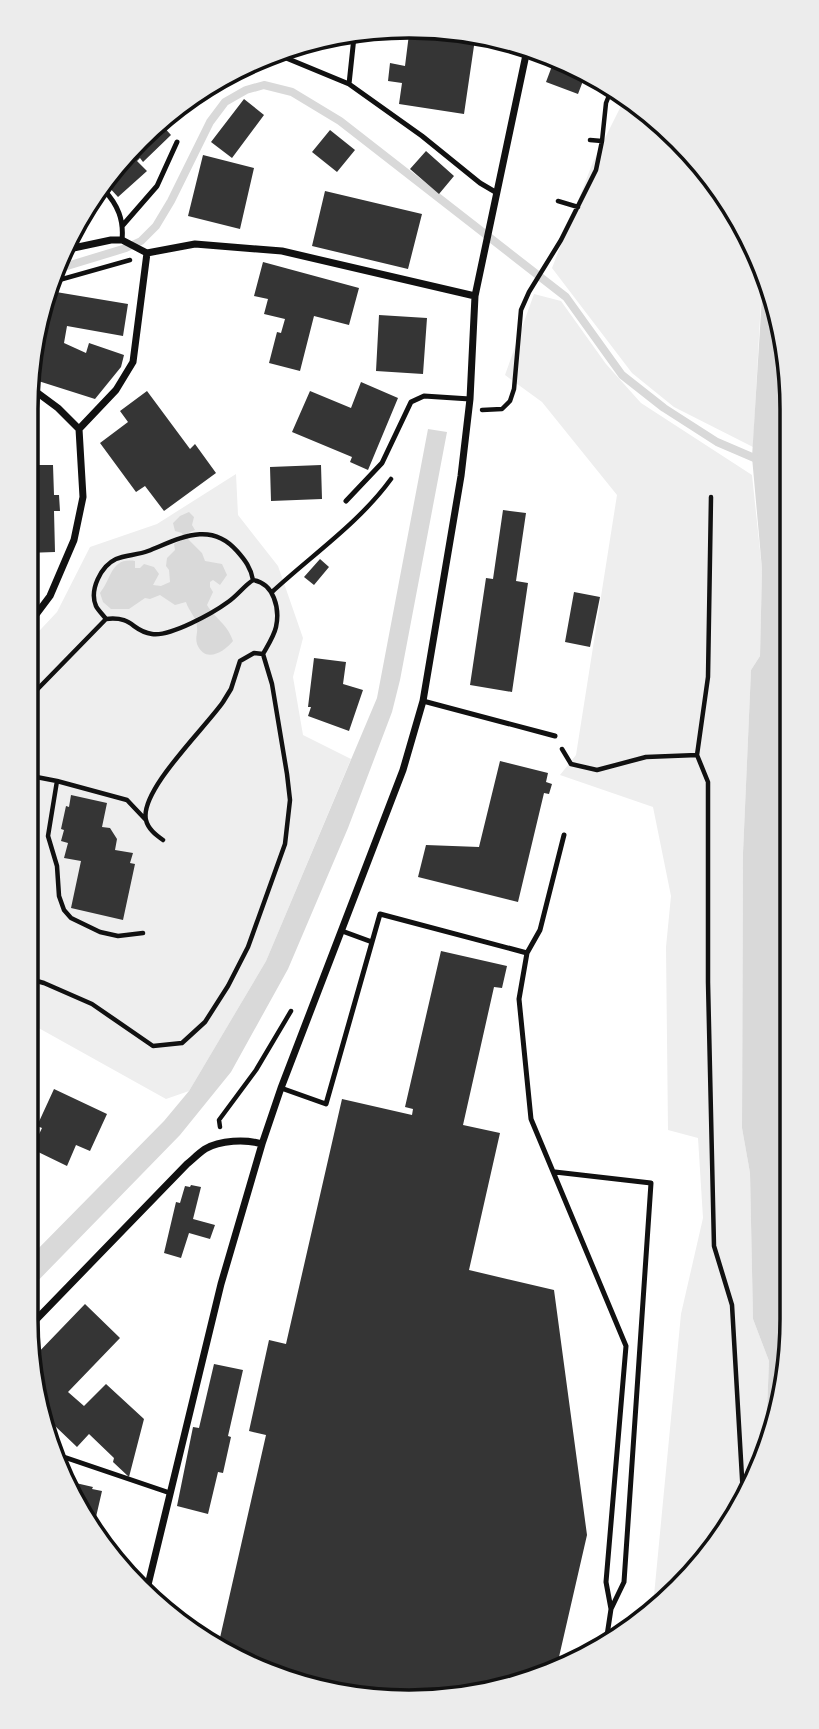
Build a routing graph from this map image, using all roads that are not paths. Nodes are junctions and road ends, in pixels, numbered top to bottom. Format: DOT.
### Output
graph roads {
  1 [pos="353,43"];
  2 [pos="526,57"];
  3 [pos="288,59"];
  4 [pos="349,84"];
  5 [pos="177,142"];
  6 [pos="497,193"];
  7 [pos="108,194"];
  8 [pos="123,225"];
  9 [pos="122,240"];
  10 [pos="76,247"];
  11 [pos="143,251"];
  12 [pos="475,296"];
  13 [pos="39,394"];
  14 [pos="470,399"];
  15 [pos="79,429"];
  16 [pos="345,501"];
  17 [pos="38,612"];
  18 [pos="424,701"];
  19 [pos="555,736"];
  20 [pos="564,835"];
  21 [pos="342,931"];
  22 [pos="373,942"];
  23 [pos="527,953"];
  24 [pos="281,1088"];
  25 [pos="262,1144"];
  26 [pos="555,1172"];
  27 [pos="38,1318"];
  28 [pos="66,1458"];
  29 [pos="170,1493"];
  30 [pos="148,1583"];
  31 [pos="611,1609"];
  32 [pos="607,1633"];
  1 -- 4 [label="lane"];
  2 -- 6 [label="street"];
  3 -- 4 [label="lane"];
  4 -- 6 [label="lane"];
  5 -- 8 [label="lane"];
  6 -- 12 [label="street"];
  7 -- 8 [label="lane"];
  8 -- 9 [label="lane"];
  9 -- 10 [label="street"];
  9 -- 11 [label="street"];
  11 -- 12 [label="street"];
  11 -- 15 [label="street"];
  12 -- 14 [label="street"];
  13 -- 15 [label="street"];
  14 -- 16 [label="lane"];
  14 -- 18 [label="street"];
  15 -- 17 [label="street"];
  18 -- 19 [label="lane"];
  18 -- 21 [label="street"];
  20 -- 23 [label="lane"];
  21 -- 22 [label="lane"];
  21 -- 24 [label="street"];
  22 -- 23 [label="lane"];
  22 -- 24 [label="lane"];
  23 -- 26 [label="lane"];
  24 -- 25 [label="street"];
  25 -- 27 [label="street"];
  25 -- 29 [label="street"];
  26 -- 31 [label="lane"];
  26 -- 31 [label="lane"];
  28 -- 29 [label="lane"];
  29 -- 30 [label="street"];
  31 -- 32 [label="lane"];
}
